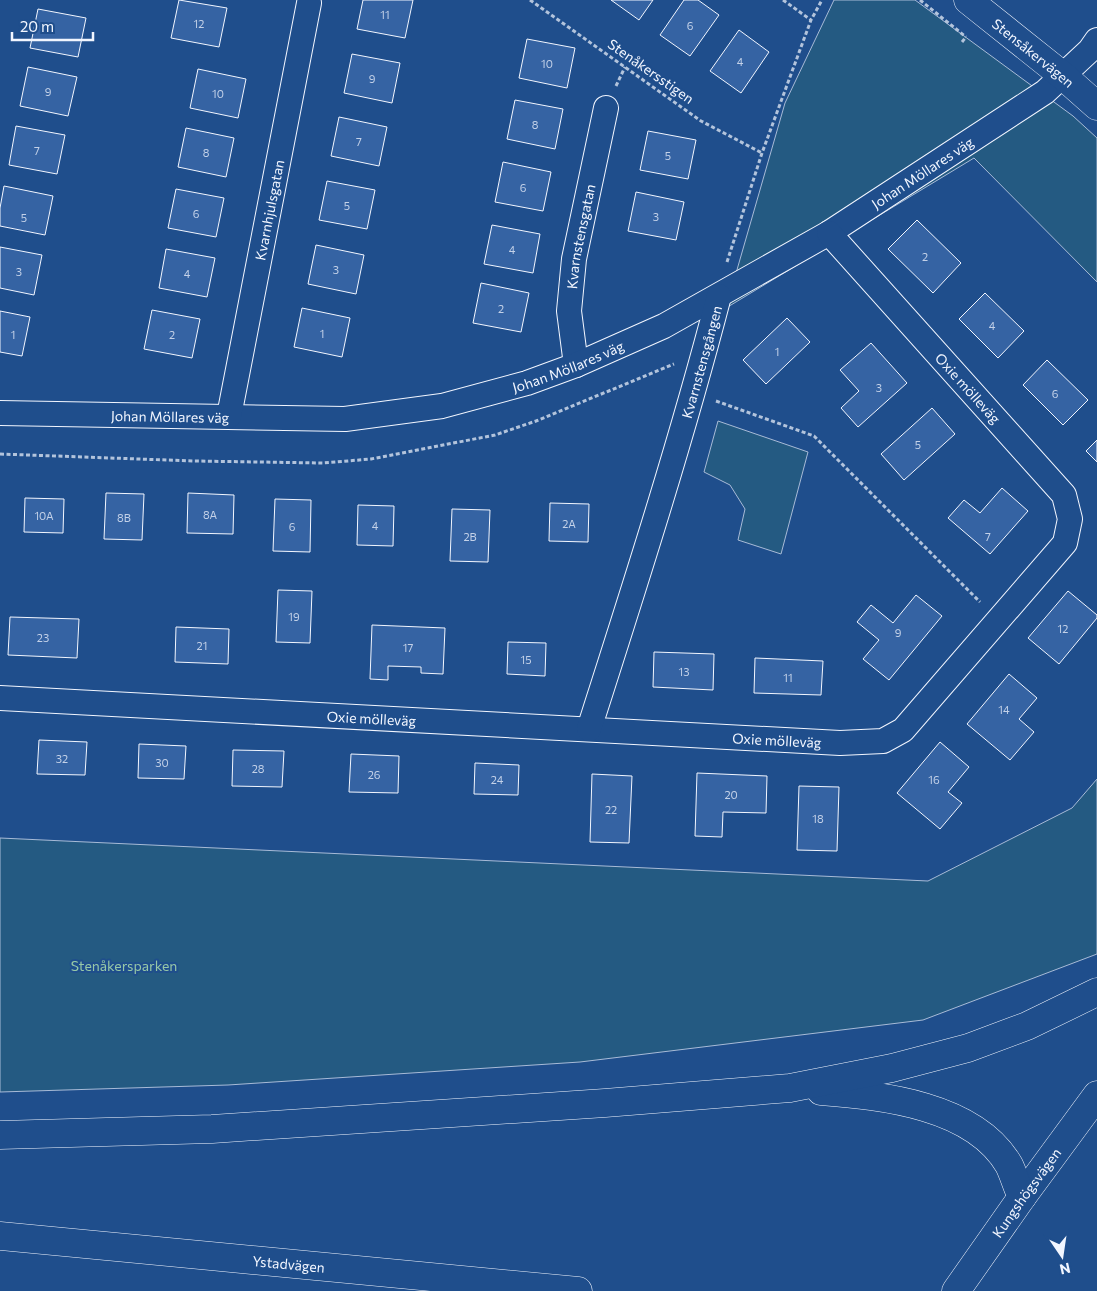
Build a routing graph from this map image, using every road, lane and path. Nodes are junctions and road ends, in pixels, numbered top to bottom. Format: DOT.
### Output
graph roads {
  1 [pos="530,0"];
  2 [pos="784,0"];
  3 [pos="822,0"];
  4 [pos="920,0"];
  5 [pos="968,0"];
  6 [pos="309,3"];
  7 [pos="811,20"];
  8 [pos="969,32"];
  9 [pos="966,37"];
  10 [pos="1097,40"];
  11 [pos="962,42"];
  12 [pos="1062,75"];
  13 [pos="1097,106"];
  14 [pos="606,108"];
  15 [pos="762,153"];
  16 [pos="829,233"];
  17 [pos="719,296"];
  18 [pos="576,365"];
  19 [pos="693,393"];
  20 [pos="0,413"];
  21 [pos="228,416"];
  22 [pos="998,620"];
  23 [pos="0,698"];
  24 [pos="588,729"];
  25 [pos="1097,992"];
  26 [pos="790,1088"];
  27 [pos="1097,1095"];
  28 [pos="0,1135"];
  29 [pos="1022,1197"];
  30 [pos="0,1236"];
  31 [pos="960,1285"];
  32 [pos="578,1291"];
  1 -- 15 [label="path, Stenåkersstigen"];
  2 -- 7 [label="path"];
  3 -- 7 [label="path, Kvarnstensgången"];
  4 -- 9 [label="path"];
  5 -- 12 [label="main road, Stensåkervägen"];
  6 -- 21 [label="street, Kvarnhjulsgatan"];
  7 -- 15 [label="path, Kvarnstensgången"];
  8 -- 9 [label="path"];
  9 -- 11 [label="path"];
  10 -- 12 [label="street, Johan Möllares väg"];
  12 -- 13 [label="main road, Stensåkervägen"];
  12 -- 16 [label="street, Johan Möllares väg"];
  14 -- 18 [label="street, Kvarnstensgatan"];
  15 -- 17 [label="path, Kvarnstensgången"];
  16 -- 17 [label="street, Johan Möllares väg"];
  16 -- 22 [label="street, Oxie mölleväg"];
  17 -- 18 [label="street, Johan Möllares väg"];
  17 -- 19 [label="street, Kvarnstensgången"];
  18 -- 21 [label="street, Johan Möllares väg"];
  19 -- 22 [label="path"];
  19 -- 24 [label="street, Kvarnstensgången"];
  20 -- 21 [label="street, Johan Möllares väg"];
  22 -- 24 [label="street, Oxie mölleväg"];
  23 -- 24 [label="street, Oxie mölleväg"];
  25 -- 26 [label="main road"];
  26 -- 28 [label="main road"];
  26 -- 29 [label="main road"];
  27 -- 29 [label="main road, Kungshögsvägen"];
  29 -- 31 [label="main road, Kungshögsvägen"];
  30 -- 32 [label="main road, Ystadvägen"];
}
